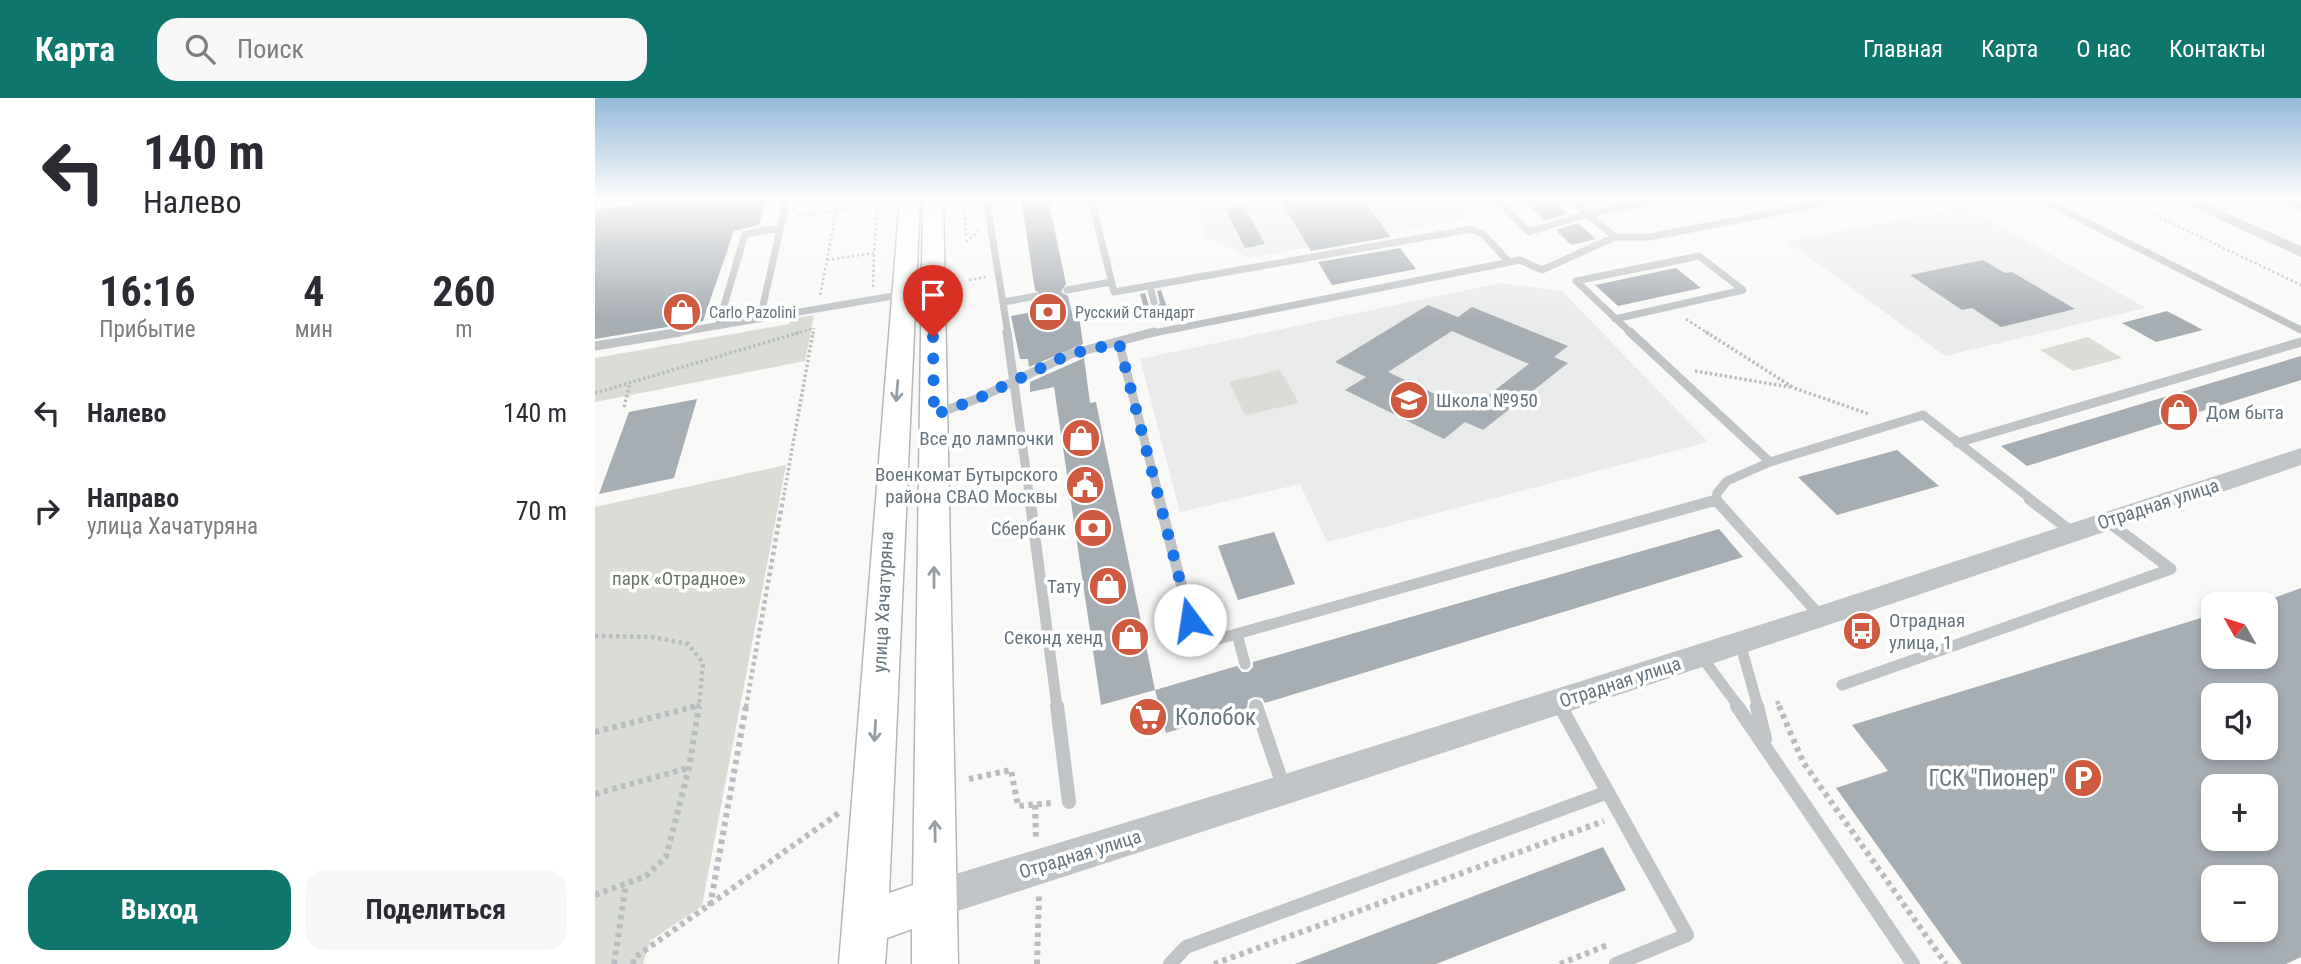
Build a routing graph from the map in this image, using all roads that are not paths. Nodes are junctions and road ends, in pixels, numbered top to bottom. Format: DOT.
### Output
graph roads {
  1 [pos="744,238"];
  2 [pos="778,238"];
  3 [pos="900,238"];
  4 [pos="933,238"];
  5 [pos="993,238"];
  6 [pos="1101,238"];
  7 [pos="1418,238"];
  8 [pos="1487,238"];
  9 [pos="1612,238"];
  10 [pos="2121,238"];
  11 [pos="2271,238"];
  12 [pos="2301,252"];
  13 [pos="1509,262"];
  14 [pos="1111,282"];
  15 [pos="1150,286"];
  16 [pos="889,287"];
  17 [pos="1067,290"];
  18 [pos="1036,296"];
  19 [pos="1004,302"];
  20 [pos="1154,302"];
  21 [pos="1159,318"];
  22 [pos="759,319"];
  23 [pos="1615,320"];
  24 [pos="718,326"];
  25 [pos="1160,330"];
  26 [pos="2301,330"];
  27 [pos="2301,342"];
  28 [pos="1119,343"];
  29 [pos="595,346"];
  30 [pos="1015,379"];
  31 [pos="934,415"];
  32 [pos="1957,443"];
  33 [pos="2301,456"];
  34 [pos="1770,462"];
  35 [pos="1716,500"];
  36 [pos="2107,521"];
  37 [pos="2072,532"];
  38 [pos="1821,617"];
  39 [pos="1237,634"];
  40 [pos="1740,643"];
  41 [pos="1701,656"];
  42 [pos="1245,664"];
  43 [pos="1842,685"];
  44 [pos="1557,702"];
  45 [pos="1256,706"];
  46 [pos="1766,745"];
  47 [pos="1285,790"];
  48 [pos="1608,792"];
  49 [pos="1069,802"];
  50 [pos="936,899"];
  51 [pos="864,944"];
  52 [pos="935,964"];
  53 [pos="1170,964"];
  54 [pos="1616,964"];
  55 [pos="1913,964"];
  1 -- 24 [label="lane"];
  2 -- 22 [label="lane"];
  3 -- 16 [label="main road, улица Хачатуряна"];
  4 -- 31 [label="main road"];
  5 -- 19 [label="lane"];
  6 -- 14 [label="lane"];
  7 -- 15 [label="lane"];
  8 -- 13 [label="lane"];
  9 -- 13 [label="lane"];
  10 -- 26 [label="lane"];
  11 -- 12 [label="street"];
  13 -- 25 [label="lane"];
  14 -- 15 [label="lane"];
  14 -- 17 [label="lane"];
  15 -- 20 [label="lane"];
  16 -- 22 [label="lane"];
  16 -- 51 [label="main road, улица Хачатуряна, one-way"];
  18 -- 19 [label="lane"];
  19 -- 30 [label="lane"];
  21 -- 25 [label="lane"];
  22 -- 24 [label="lane"];
  23 -- 23 [label="lane"];
  23 -- 34 [label="lane"];
  24 -- 29 [label="lane"];
  25 -- 28 [label="lane"];
  27 -- 32 [label="lane"];
  28 -- 30 [label="lane"];
  28 -- 39 [label="lane"];
  30 -- 31 [label="lane"];
  30 -- 49 [label="lane"];
  50 -- 31 [label="main road, one-way"];
  32 -- 34 [label="lane"];
  32 -- 37 [label="lane"];
  33 -- 36 [label="street, Отрадная улица"];
  34 -- 35 [label="lane"];
  35 -- 38 [label="lane"];
  35 -- 39 [label="lane"];
  36 -- 37 [label="street, Отрадная улица"];
  36 -- 43 [label="lane"];
  37 -- 38 [label="street, Отрадная улица"];
  38 -- 40 [label="street, Отрадная улица"];
  39 -- 42 [label="lane"];
  40 -- 41 [label="street, Отрадная улица"];
  40 -- 46 [label="lane"];
  41 -- 44 [label="street, Отрадная улица"];
  41 -- 46 [label="lane"];
  44 -- 47 [label="street, Отрадная улица"];
  44 -- 48 [label="lane"];
  45 -- 47 [label="lane"];
  46 -- 55 [label="lane"];
  47 -- 50 [label="street, Отрадная улица"];
  48 -- 53 [label="lane"];
  48 -- 54 [label="lane"];
  50 -- 51 [label="main road"];
  50 -- 52 [label="main road"];
}
